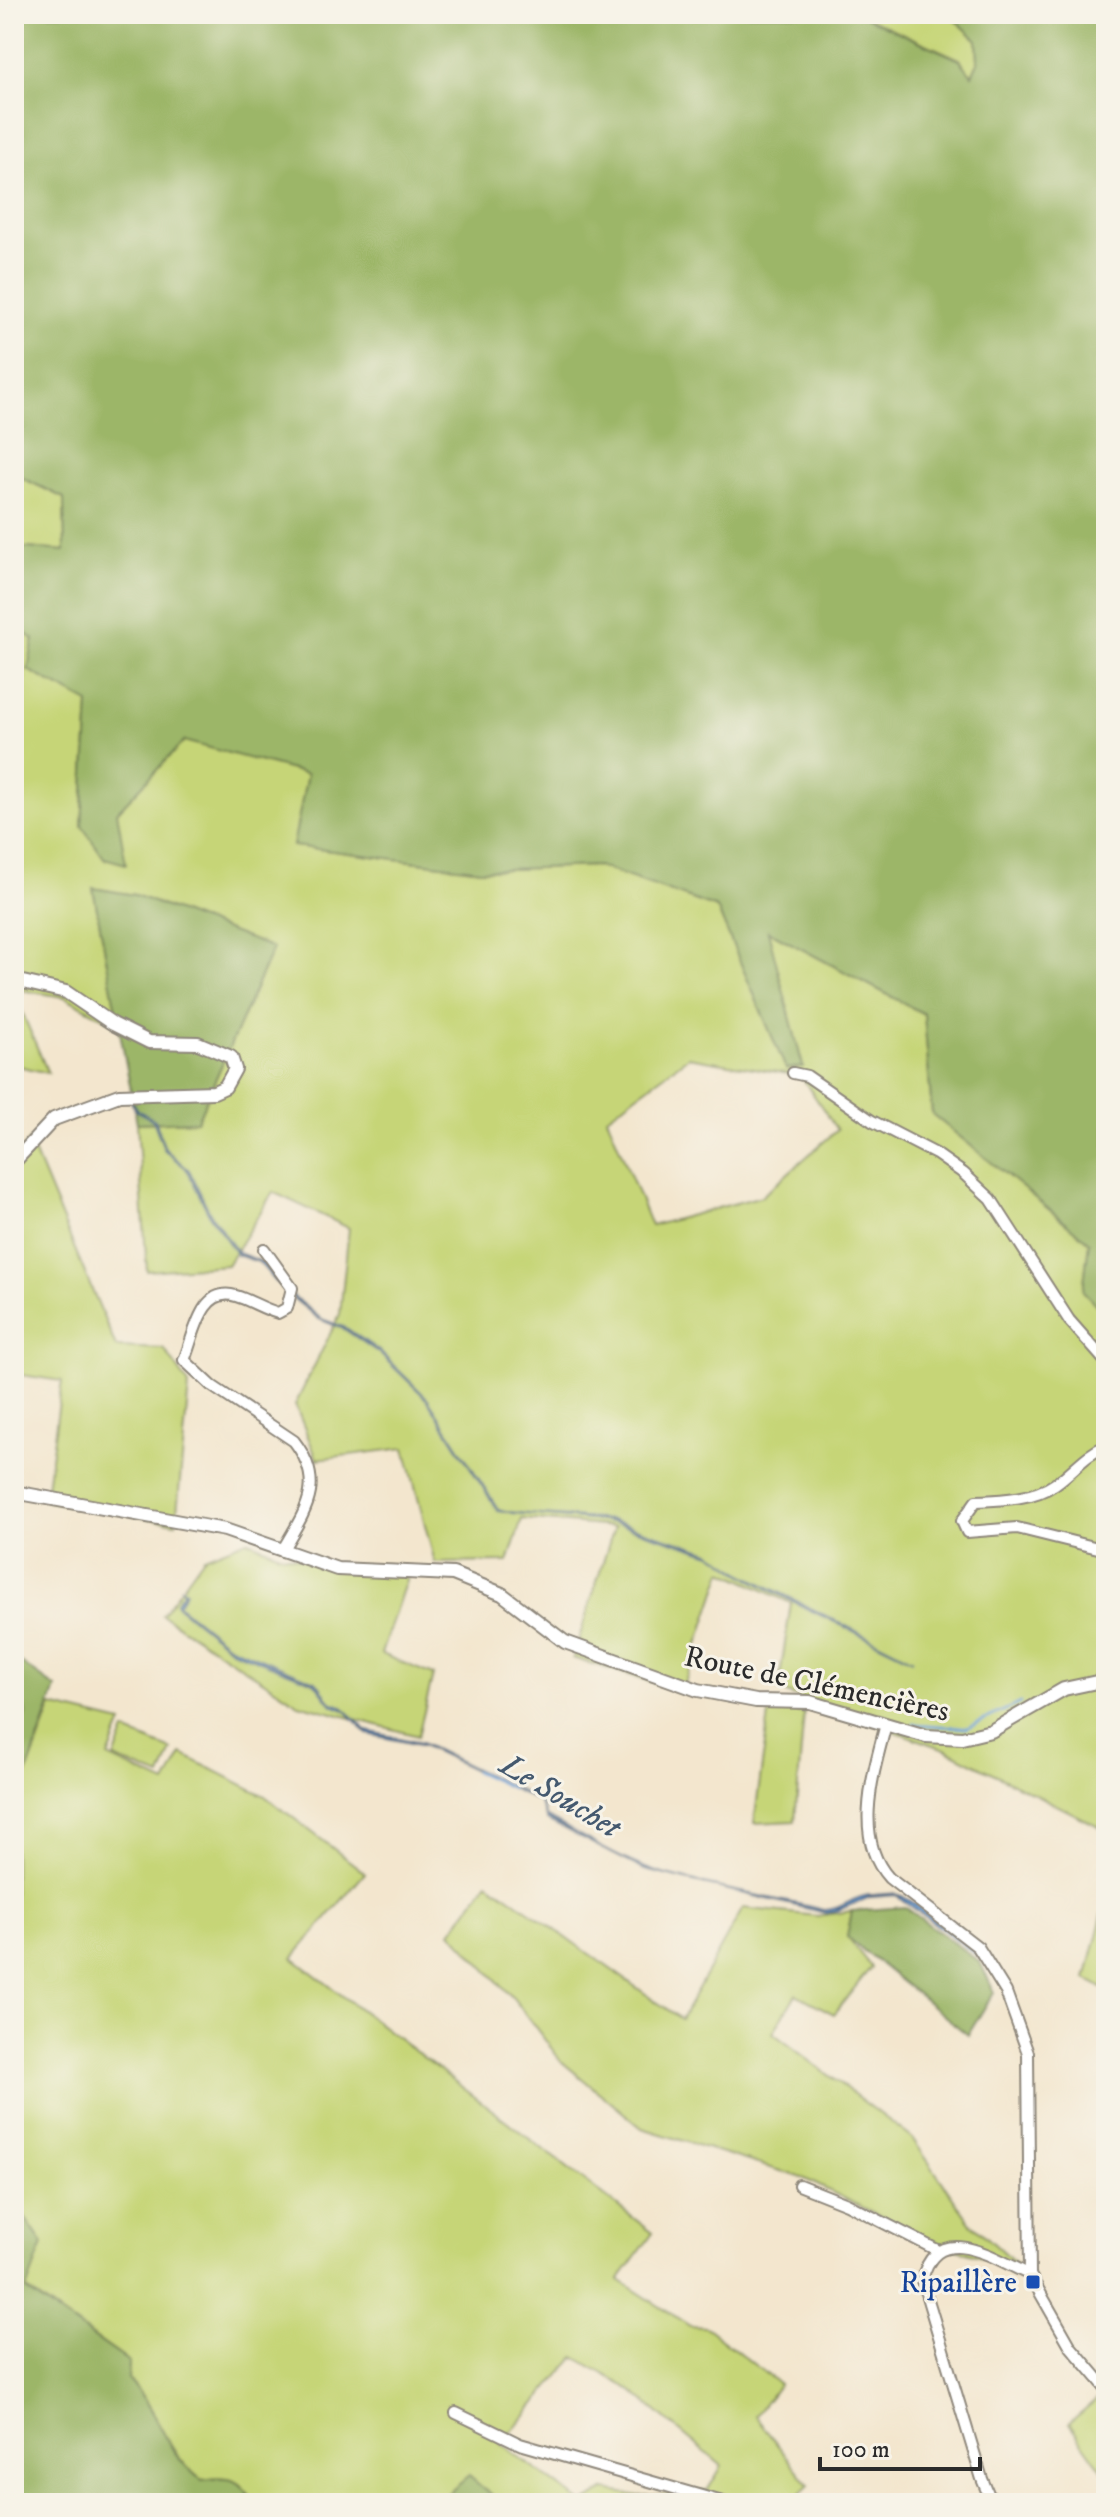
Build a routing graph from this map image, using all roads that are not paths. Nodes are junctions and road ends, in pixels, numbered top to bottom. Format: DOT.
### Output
graph roads {
  1 [pos="14,980"];
  2 [pos="793,1073"];
  3 [pos="14,1162"];
  4 [pos="264,1249"];
  5 [pos="1106,1362"];
  6 [pos="1106,1446"];
  7 [pos="14,1492"];
  8 [pos="1106,1550"];
  9 [pos="282,1551"];
  10 [pos="1106,1680"];
  11 [pos="886,1724"];
  12 [pos="799,2185"];
  13 [pos="939,2251"];
  14 [pos="1030,2275"];
  15 [pos="1106,2388"];
  16 [pos="456,2413"];
  17 [pos="726,2503"];
  18 [pos="992,2503"];
  1 -- 3 [label="street"];
  2 -- 5 [label="street"];
  4 -- 9 [label="street"];
  6 -- 8 [label="street"];
  7 -- 9 [label="street, Route de Clémencières"];
  9 -- 11 [label="street, Route de Clémencières"];
  10 -- 11 [label="street, Route de Clémencières"];
  11 -- 14 [label="street"];
  12 -- 13 [label="street"];
  13 -- 14 [label="street"];
  13 -- 18 [label="street"];
  14 -- 15 [label="street"];
  16 -- 17 [label="street"];
}
